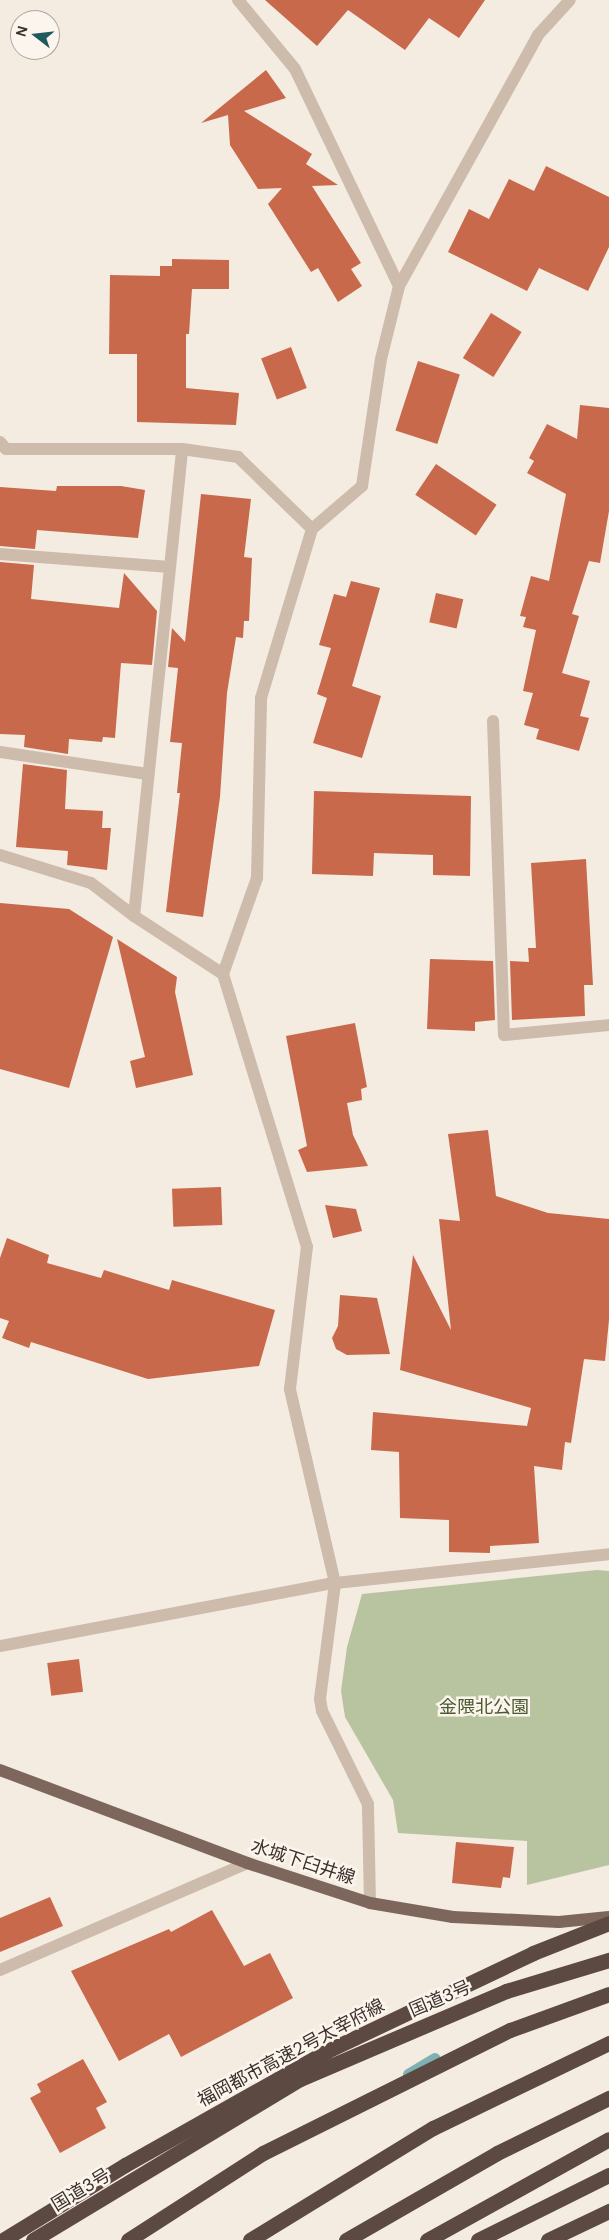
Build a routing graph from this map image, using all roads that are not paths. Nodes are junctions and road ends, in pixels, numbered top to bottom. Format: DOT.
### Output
graph roads {
  1 [pos="238,0"];
  2 [pos="570,0"];
  3 [pos="399,286"];
  4 [pos="2,449"];
  5 [pos="182,449"];
  6 [pos="312,530"];
  7 [pos="0,554"];
  8 [pos="170,567"];
  9 [pos="493,721"];
  10 [pos="0,752"];
  11 [pos="148,774"];
  12 [pos="0,855"];
  13 [pos="134,916"];
  14 [pos="223,974"];
  15 [pos="609,1025"];
  16 [pos="609,1554"];
  17 [pos="335,1583"];
  18 [pos="0,1646"];
  19 [pos="0,1770"];
  20 [pos="247,1863"];
  21 [pos="370,1903"];
  22 [pos="609,1918"];
  23 [pos="609,1923"];
  24 [pos="609,1960"];
  25 [pos="0,1970"];
  26 [pos="609,1994"];
  27 [pos="609,2043"];
  28 [pos="609,2098"];
  29 [pos="609,2139"];
  30 [pos="609,2175"];
  31 [pos="609,2211"];
  32 [pos="4,2240"];
  33 [pos="33,2240"];
  34 [pos="128,2240"];
  35 [pos="250,2240"];
  36 [pos="346,2240"];
  37 [pos="427,2240"];
  38 [pos="478,2240"];
  39 [pos="548,2240"];
  1 -- 3 [label="street"];
  2 -- 3 [label="street"];
  3 -- 6 [label="street"];
  4 -- 5 [label="street"];
  5 -- 6 [label="street"];
  5 -- 8 [label="street"];
  6 -- 14 [label="street"];
  7 -- 8 [label="street"];
  8 -- 11 [label="street"];
  9 -- 15 [label="street"];
  10 -- 11 [label="street"];
  11 -- 13 [label="street"];
  12 -- 13 [label="street"];
  13 -- 14 [label="street"];
  14 -- 17 [label="street"];
  16 -- 17 [label="street"];
  17 -- 18 [label="street"];
  17 -- 21 [label="street"];
  19 -- 20 [label="main road, 水城下臼井線"];
  20 -- 21 [label="main road, 水城下臼井線"];
  20 -- 25 [label="street"];
  21 -- 22 [label="main road, 水城下臼井線"];
  23 -- 32 [label="highway, 福岡都市高速2号太宰府線"];
  24 -- 33 [label="highway, 国道3号"];
  26 -- 34 [label="highway"];
  27 -- 35 [label="highway"];
  28 -- 36 [label="highway"];
  29 -- 37 [label="highway"];
  30 -- 38 [label="highway"];
  31 -- 39 [label="highway"];
}
